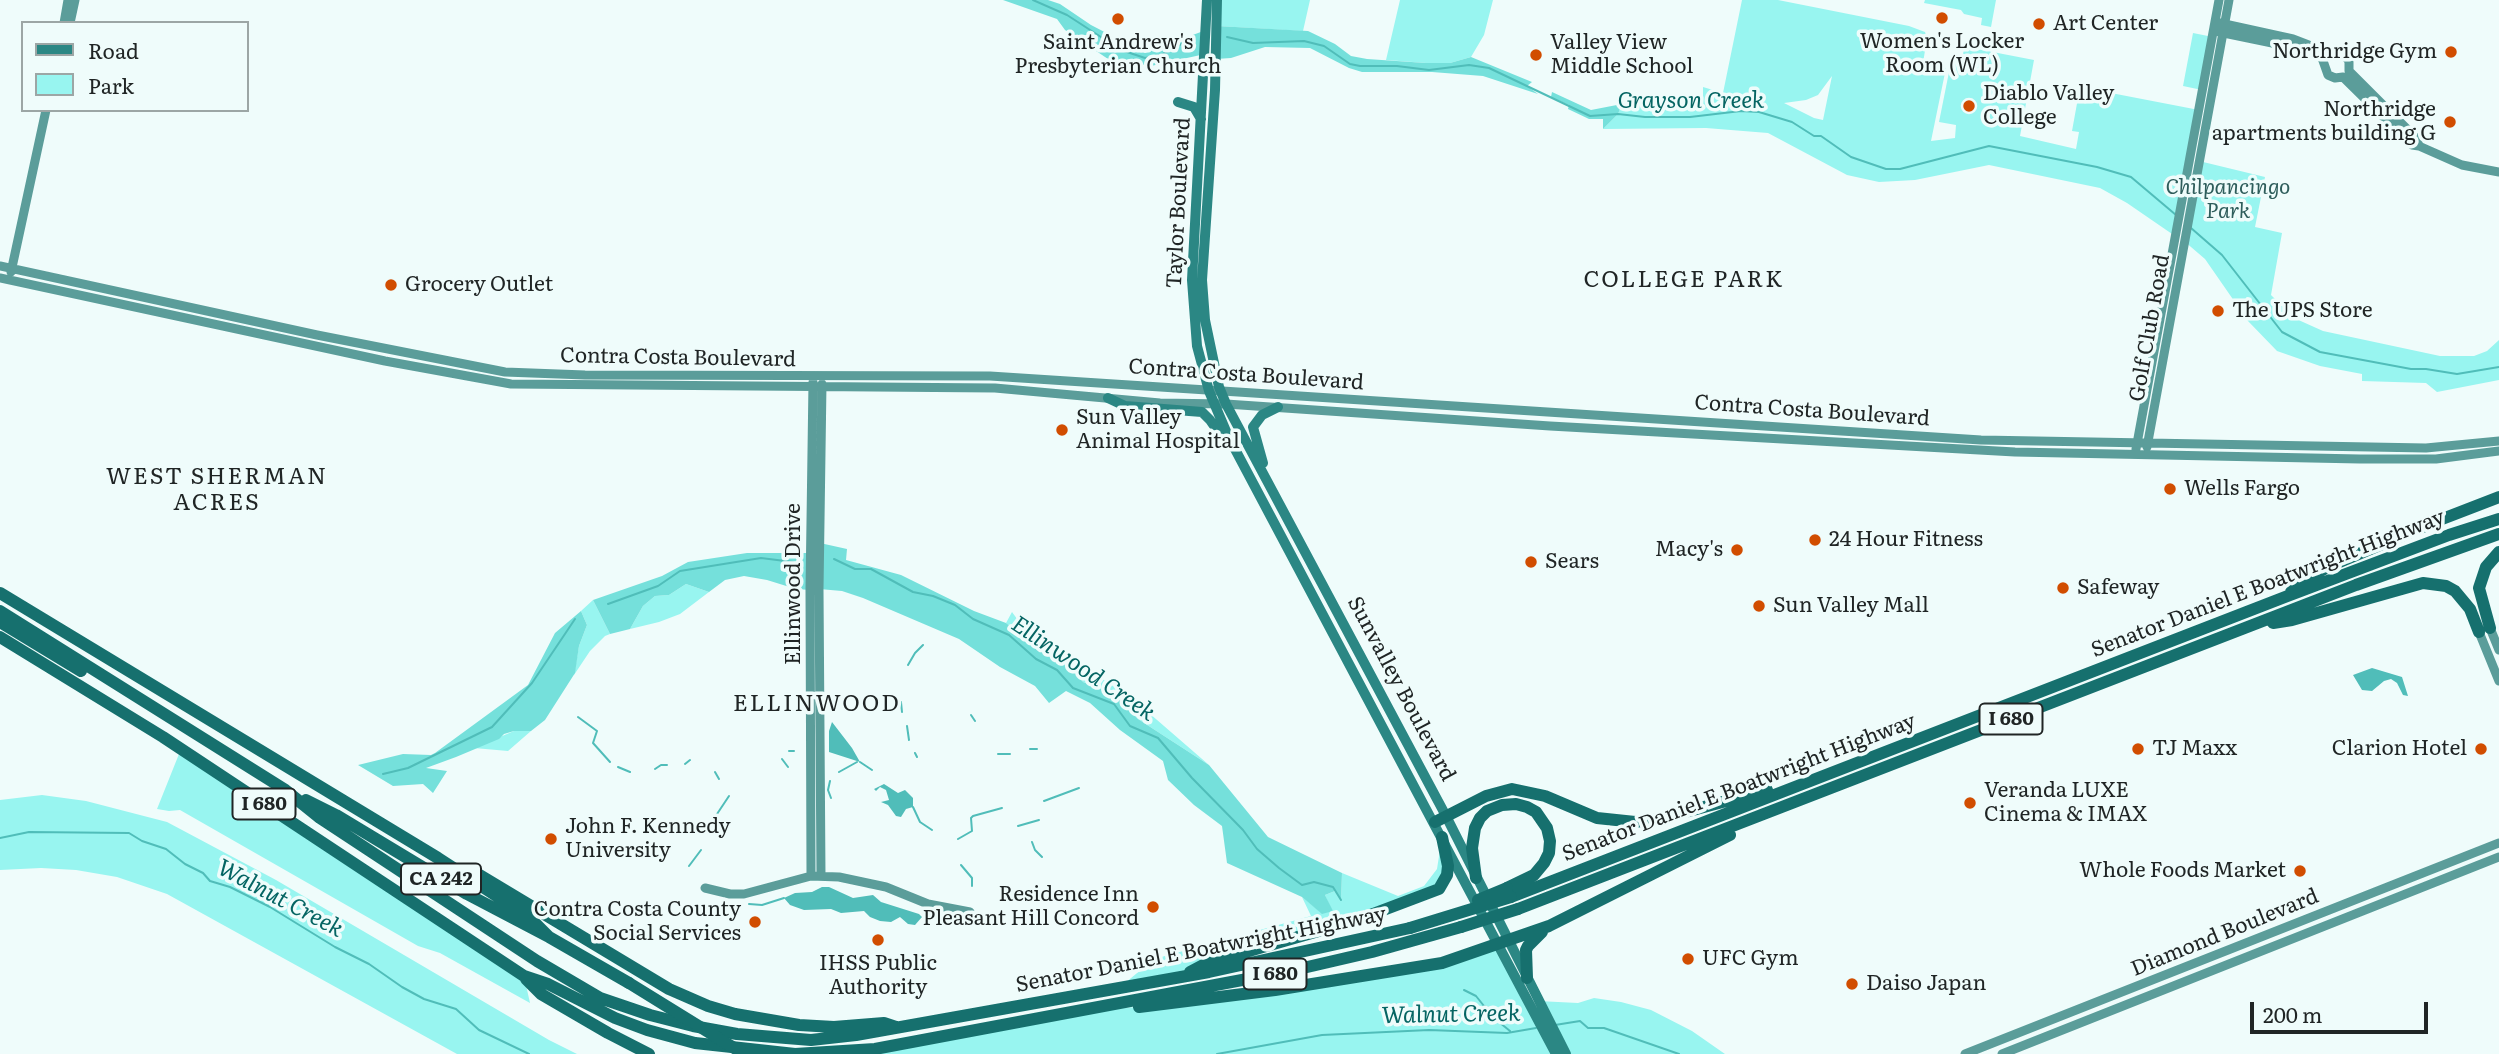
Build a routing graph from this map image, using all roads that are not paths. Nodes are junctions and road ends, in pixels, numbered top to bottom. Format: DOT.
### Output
graph roads {
  1 [pos="68,0"];
  2 [pos="75,0"];
  3 [pos="1207,0"];
  4 [pos="1217,0"];
  5 [pos="2220,0"];
  6 [pos="2229,0"];
  7 [pos="64,21"];
  8 [pos="70,21"];
  9 [pos="2219,28"];
  10 [pos="2332,54"];
  11 [pos="2325,63"];
  12 [pos="2346,74"];
  13 [pos="1178,102"];
  14 [pos="46,112"];
  15 [pos="1202,120"];
  16 [pos="2499,172"];
  17 [pos="2179,239"];
  18 [pos="0,266"];
  19 [pos="12,268"];
  20 [pos="4,279"];
  21 [pos="818,377"];
  22 [pos="818,388"];
  23 [pos="1209,391"];
  24 [pos="1221,391"];
  25 [pos="1108,398"];
  26 [pos="1348,399"];
  27 [pos="1220,404"];
  28 [pos="1278,407"];
  29 [pos="1311,409"];
  30 [pos="2499,441"];
  31 [pos="2137,443"];
  32 [pos="2147,444"];
  33 [pos="2409,448"];
  34 [pos="2499,451"];
  35 [pos="1238,454"];
  36 [pos="2141,455"];
  37 [pos="2372,459"];
  38 [pos="1272,490"];
  39 [pos="2499,497"];
  40 [pos="1265,504"];
  41 [pos="2499,519"];
  42 [pos="2499,534"];
  43 [pos="1299,540"];
  44 [pos="2499,552"];
  45 [pos="0,593"];
  46 [pos="2285,597"];
  47 [pos="0,611"];
  48 [pos="0,622"];
  49 [pos="2245,628"];
  50 [pos="2485,630"];
  51 [pos="0,637"];
  52 [pos="2499,650"];
  53 [pos="2499,681"];
  54 [pos="284,789"];
  55 [pos="1785,789"];
  56 [pos="332,794"];
  57 [pos="1776,810"];
  58 [pos="320,818"];
  59 [pos="1440,819"];
  60 [pos="1443,837"];
  61 [pos="2499,844"];
  62 [pos="2499,857"];
  63 [pos="816,876"];
  64 [pos="1476,878"];
  65 [pos="705,888"];
  66 [pos="1509,892"];
  67 [pos="970,912"];
  68 [pos="1549,926"];
  69 [pos="549,937"];
  70 [pos="1503,943"];
  71 [pos="524,976"];
  72 [pos="1181,976"];
  73 [pos="1527,978"];
  74 [pos="1531,996"];
  75 [pos="1086,1009"];
  76 [pos="901,1029"];
  77 [pos="649,1054"];
  78 [pos="744,1054"];
  79 [pos="1556,1054"];
  80 [pos="1566,1054"];
  81 [pos="1965,1054"];
  82 [pos="2001,1054"];
  1 -- 7 [label="main road"];
  2 -- 8 [label="main road"];
  3 -- 15 [label="main road, Taylor Boulevard"];
  4 -- 24 [label="main road, Taylor Boulevard"];
  5 -- 9 [label="main road, Golf Club Road"];
  6 -- 9 [label="main road, Golf Club Road"];
  9 -- 10 [label="main road"];
  9 -- 11 [label="main road"];
  9 -- 17 [label="main road, Golf Club Road"];
  9 -- 17 [label="main road, Golf Club Road"];
  10 -- 11 [label="main road"];
  10 -- 12 [label="main road"];
  11 -- 12 [label="main road"];
  12 -- 16 [label="main road"];
  13 -- 15 [label="main road"];
  14 -- 19 [label="main road"];
  15 -- 23 [label="main road, Taylor Boulevard"];
  17 -- 31 [label="main road, Golf Club Road"];
  17 -- 32 [label="main road, Golf Club Road"];
  18 -- 19 [label="main road, Contra Costa Boulevard"];
  19 -- 20 [label="main road"];
  19 -- 21 [label="main road, Contra Costa Boulevard"];
  20 -- 22 [label="main road, Contra Costa Boulevard"];
  21 -- 22 [label="main road, Ellinwood Drive"];
  21 -- 23 [label="main road, Contra Costa Boulevard"];
  22 -- 25 [label="main road, Contra Costa Boulevard"];
  22 -- 63 [label="main road, Ellinwood Drive"];
  23 -- 24 [label="main road, Contra Costa Boulevard"];
  23 -- 27 [label="main road, Taylor Boulevard"];
  24 -- 26 [label="main road, Contra Costa Boulevard"];
  24 -- 27 [label="main road, Taylor Boulevard"];
  25 -- 27 [label="main road, Contra Costa Boulevard"];
  25 -- 35 [label="main road"];
  26 -- 29 [label="main road"];
  26 -- 31 [label="main road, Contra Costa Boulevard"];
  27 -- 28 [label="main road, Contra Costa Boulevard"];
  27 -- 35 [label="main road, Sunvalley Boulevard"];
  27 -- 38 [label="main road, Sunvalley Boulevard"];
  28 -- 29 [label="main road, Contra Costa Boulevard"];
  28 -- 38 [label="main road"];
  29 -- 36 [label="main road, Contra Costa Boulevard"];
  30 -- 33 [label="main road, Contra Costa Boulevard"];
  31 -- 32 [label="main road, Contra Costa Boulevard"];
  31 -- 36 [label="main road, Golf Club Road"];
  32 -- 33 [label="main road, Contra Costa Boulevard"];
  32 -- 36 [label="main road, Golf Club Road"];
  33 -- 37 [label="main road"];
  34 -- 37 [label="main road, Contra Costa Boulevard"];
  35 -- 40 [label="main road, Sunvalley Boulevard"];
  36 -- 37 [label="main road, Contra Costa Boulevard"];
  38 -- 43 [label="main road, Sunvalley Boulevard"];
  39 -- 46 [label="highway"];
  40 -- 43 [label="main road"];
  40 -- 59 [label="main road, Sunvalley Boulevard"];
  41 -- 46 [label="highway, Senator Daniel E Boatwright Highway / I 680"];
  42 -- 49 [label="highway, Senator Daniel E Boatwright Highway / I 680"];
  43 -- 59 [label="main road, Sunvalley Boulevard"];
  44 -- 50 [label="highway"];
  45 -- 56 [label="highway"];
  46 -- 55 [label="highway, Senator Daniel E Boatwright Highway / I 680"];
  47 -- 54 [label="highway, Senator Daniel E Boatwright Highway / I 680"];
  48 -- 58 [label="highway, I 680"];
  49 -- 50 [label="highway"];
  49 -- 57 [label="highway, Senator Daniel E Boatwright Highway / I 680"];
  50 -- 52 [label="main road"];
  50 -- 53 [label="main road"];
  51 -- 71 [label="highway, Senator Daniel E Boatwright Highway / I 680"];
  54 -- 58 [label="highway, Senator Daniel E Boatwright Highway / I 680"];
  54 -- 69 [label="highway, CA 242"];
  55 -- 59 [label="highway"];
  55 -- 66 [label="highway, Senator Daniel E Boatwright Highway / I 680"];
  56 -- 69 [label="highway"];
  56 -- 76 [label="highway"];
  57 -- 68 [label="highway"];
  57 -- 75 [label="highway, Senator Daniel E Boatwright Highway / I 680, bridge"];
  58 -- 76 [label="highway, Senator Daniel E Boatwright Highway / I 680"];
  59 -- 60 [label="main road, Sunvalley Boulevard"];
  59 -- 64 [label="main road, Sunvalley Boulevard"];
  60 -- 70 [label="main road, Sunvalley Boulevard"];
  60 -- 72 [label="highway"];
  61 -- 81 [label="main road, Diamond Boulevard"];
  62 -- 82 [label="main road, Diamond Boulevard"];
  63 -- 65 [label="main road"];
  63 -- 67 [label="main road"];
  64 -- 66 [label="highway"];
  64 -- 70 [label="main road, Sunvalley Boulevard"];
  66 -- 72 [label="highway, Senator Daniel E Boatwright Highway / I 680, bridge"];
  68 -- 70 [label="highway"];
  68 -- 73 [label="highway"];
  69 -- 78 [label="highway, CA 242, bridge"];
  70 -- 73 [label="main road, Sunvalley Boulevard"];
  70 -- 74 [label="main road, Sunvalley Boulevard"];
  70 -- 75 [label="highway"];
  71 -- 75 [label="highway, Senator Daniel E Boatwright Highway / I 680"];
  71 -- 77 [label="highway"];
  72 -- 76 [label="highway, Senator Daniel E Boatwright Highway / I 680"];
  73 -- 74 [label="main road, Sunvalley Boulevard"];
  74 -- 79 [label="main road"];
  74 -- 80 [label="main road"];
}
